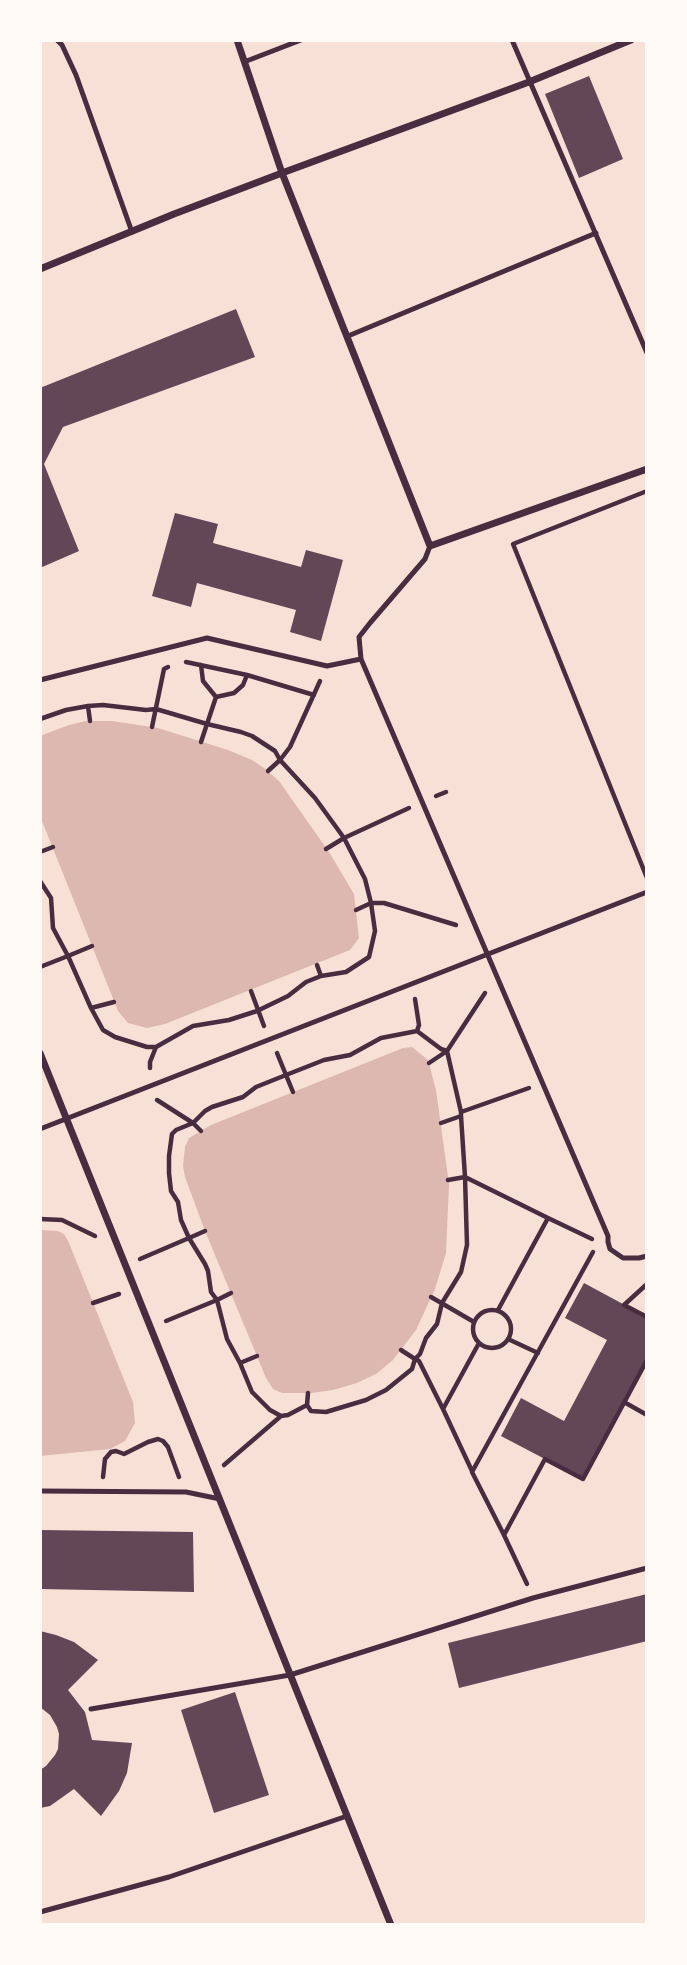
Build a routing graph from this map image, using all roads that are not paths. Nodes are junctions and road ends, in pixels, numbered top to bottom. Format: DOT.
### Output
graph roads {
  1 [pos="57,40"];
  2 [pos="237,40"];
  3 [pos="301,40"];
  4 [pos="512,40"];
  5 [pos="631,40"];
  6 [pos="244,62"];
  7 [pos="529,82"];
  8 [pos="282,173"];
  9 [pos="132,232"];
  10 [pos="596,233"];
  11 [pos="40,269"];
  12 [pos="348,336"];
  13 [pos="647,353"];
  14 [pos="647,469"];
  15 [pos="430,546"];
  16 [pos="361,659"];
  17 [pos="40,680"];
  18 [pos="647,892"];
  19 [pos="487,954"];
  20 [pos="40,1053"];
  21 [pos="67,1119"];
  22 [pos="40,1129"];
  23 [pos="647,1256"];
  24 [pos="40,1492"];
  25 [pos="220,1499"];
  26 [pos="647,1568"];
  27 [pos="290,1675"];
  28 [pos="91,1709"];
  29 [pos="347,1816"];
  30 [pos="40,1912"];
  31 [pos="391,1925"];
  1 -- 9 [label="lane"];
  2 -- 6 [label="street"];
  3 -- 6 [label="lane"];
  4 -- 7 [label="lane"];
  5 -- 7 [label="street"];
  6 -- 8 [label="street"];
  7 -- 8 [label="street"];
  7 -- 10 [label="lane"];
  8 -- 9 [label="street"];
  8 -- 12 [label="street"];
  9 -- 11 [label="street"];
  10 -- 12 [label="lane"];
  10 -- 13 [label="lane"];
  12 -- 15 [label="street"];
  14 -- 15 [label="street"];
  15 -- 16 [label="lane"];
  16 -- 17 [label="lane"];
  16 -- 19 [label="lane"];
  18 -- 19 [label="lane"];
  19 -- 21 [label="lane"];
  19 -- 23 [label="lane"];
  20 -- 21 [label="street"];
  21 -- 22 [label="lane"];
  21 -- 25 [label="street"];
  24 -- 25 [label="lane"];
  25 -- 27 [label="street"];
  26 -- 27 [label="lane"];
  27 -- 28 [label="lane"];
  27 -- 29 [label="street"];
  29 -- 30 [label="lane"];
  29 -- 31 [label="street"];
}
